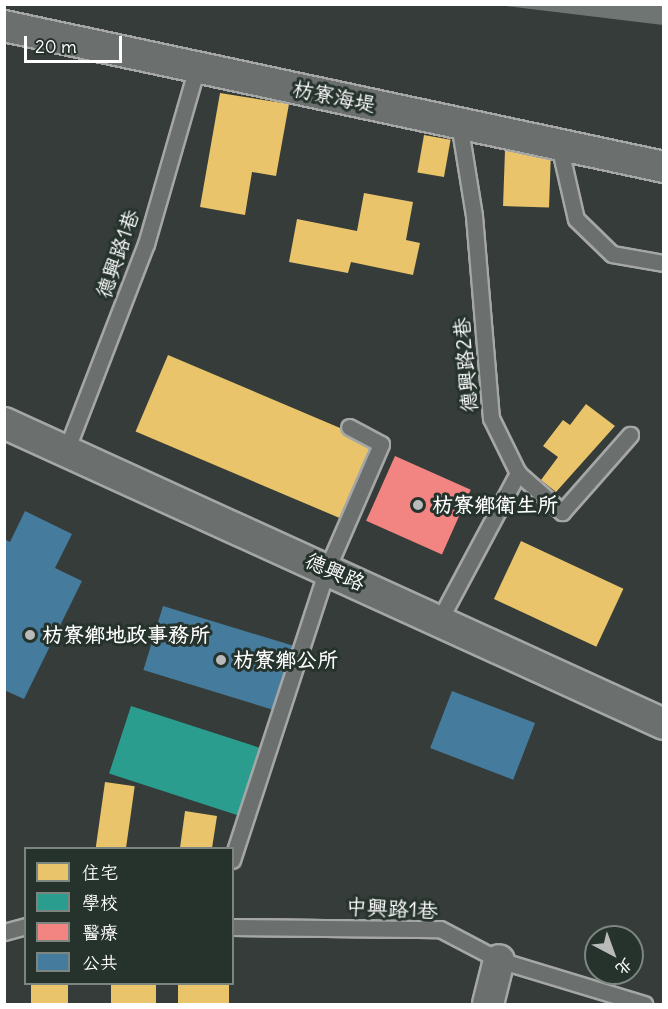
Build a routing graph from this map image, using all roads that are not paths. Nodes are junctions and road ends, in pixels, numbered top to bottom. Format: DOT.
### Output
graph roads {
  1 [pos="4,26"];
  2 [pos="197,67"];
  3 [pos="459,123"];
  4 [pos="559,145"];
  5 [pos="663,167"];
  6 [pos="663,263"];
  7 [pos="4,423"];
  8 [pos="349,427"];
  9 [pos="630,435"];
  10 [pos="66,451"];
  11 [pos="518,473"];
  12 [pos="327,569"];
  13 [pos="440,619"];
  14 [pos="663,724"];
  15 [pos="234,854"];
  16 [pos="24,927"];
  17 [pos="234,927"];
  18 [pos="4,932"];
  19 [pos="500,960"];
  20 [pos="488,1005"];
  21 [pos="644,1005"];
  1 -- 2 [label="street, 枋寮海堤"];
  2 -- 3 [label="street, 枋寮海堤"];
  2 -- 10 [label="lane, 德興路1巷"];
  3 -- 4 [label="street, 枋寮海堤"];
  3 -- 11 [label="lane, 德興路2巷"];
  4 -- 5 [label="street, 枋寮海堤"];
  4 -- 6 [label="lane"];
  7 -- 10 [label="street, 德興路"];
  8 -- 12 [label="lane"];
  9 -- 11 [label="lane, 德興路2巷"];
  10 -- 12 [label="street, 德興路"];
  11 -- 13 [label="lane"];
  12 -- 13 [label="street, 德興路"];
  12 -- 15 [label="lane"];
  13 -- 14 [label="street, 德興路"];
  16 -- 18 [label="lane"];
  17 -- 19 [label="lane, 中興路1巷"];
  19 -- 20 [label="street"];
  19 -- 21 [label="lane, 中興路1巷"];
}
